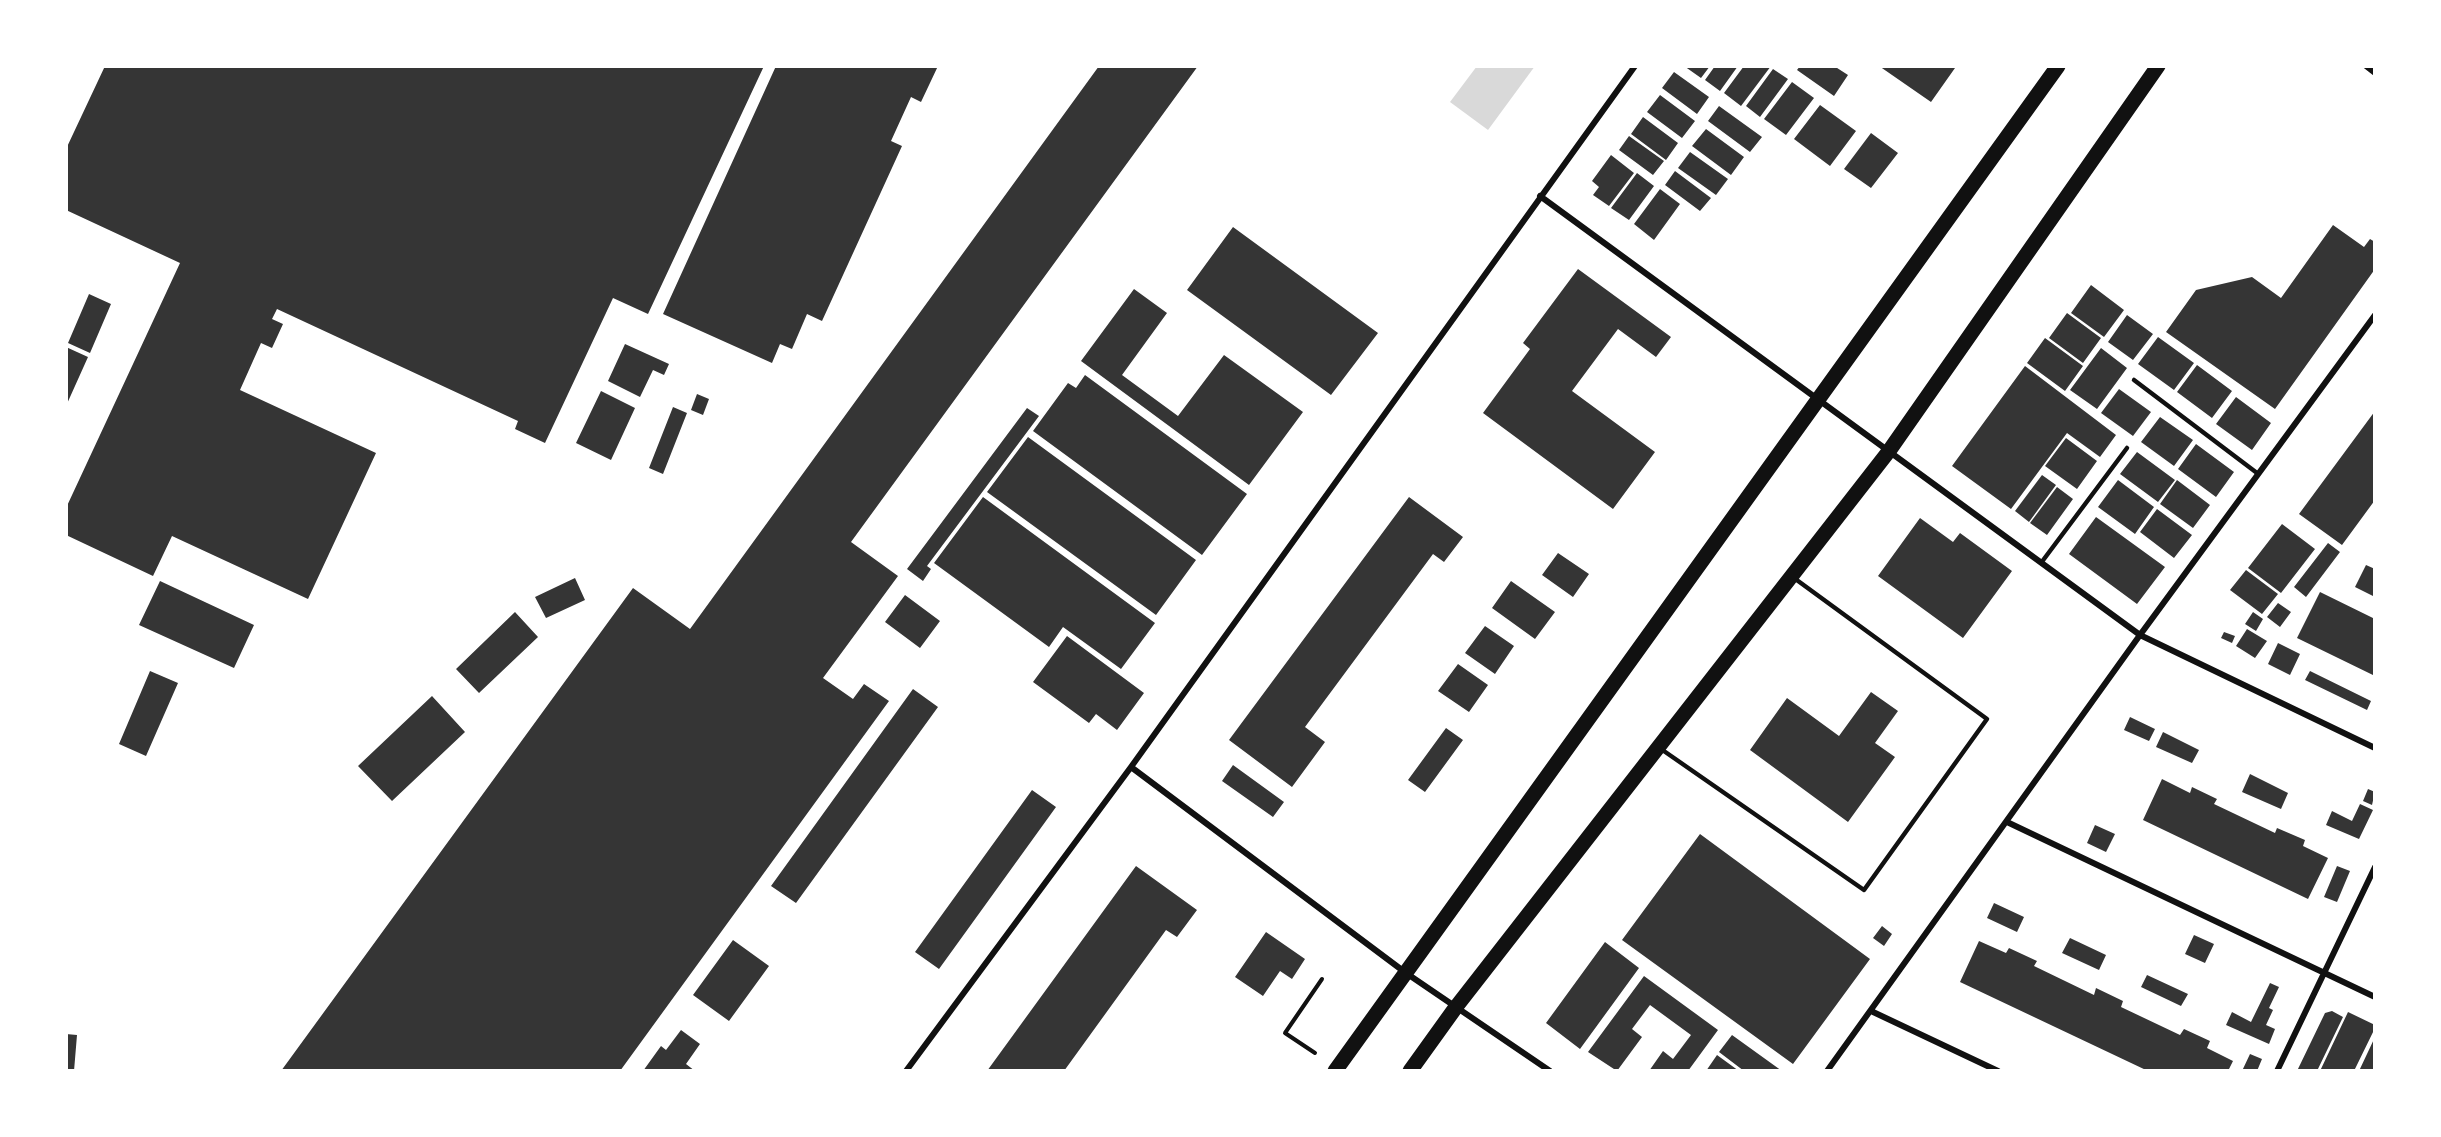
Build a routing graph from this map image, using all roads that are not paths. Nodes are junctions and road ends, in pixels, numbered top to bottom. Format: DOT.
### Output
graph roads {
  1 [pos="1635,66"];
  2 [pos="2058,66"];
  3 [pos="2158,66"];
  4 [pos="2366,66"];
  5 [pos="2375,73"];
  6 [pos="1540,196"];
  7 [pos="2375,315"];
  8 [pos="2134,380"];
  9 [pos="1818,400"];
  10 [pos="2127,448"];
  11 [pos="1888,451"];
  12 [pos="2257,473"];
  13 [pos="2041,563"];
  14 [pos="1791,576"];
  15 [pos="2140,635"];
  16 [pos="1658,748"];
  17 [pos="2375,748"];
  18 [pos="1131,767"];
  19 [pos="2007,822"];
  20 [pos="2375,867"];
  21 [pos="1406,973"];
  22 [pos="2324,973"];
  23 [pos="2375,997"];
  24 [pos="1456,1007"];
  25 [pos="1871,1011"];
  26 [pos="906,1071"];
  27 [pos="1335,1071"];
  28 [pos="1410,1071"];
  29 [pos="1550,1071"];
  30 [pos="1827,1071"];
  31 [pos="1998,1071"];
  32 [pos="2277,1071"];
  1 -- 6 [label="street"];
  2 -- 9 [label="main road"];
  3 -- 11 [label="main road"];
  4 -- 5 [label="street"];
  6 -- 9 [label="street"];
  6 -- 18 [label="street"];
  7 -- 12 [label="street"];
  8 -- 12 [label="lane"];
  9 -- 11 [label="street"];
  9 -- 21 [label="main road"];
  10 -- 13 [label="lane"];
  11 -- 13 [label="street"];
  11 -- 14 [label="main road"];
  12 -- 15 [label="street"];
  13 -- 15 [label="street"];
  14 -- 16 [label="main road"];
  14 -- 16 [label="lane"];
  15 -- 17 [label="street"];
  15 -- 19 [label="street"];
  16 -- 24 [label="main road"];
  18 -- 21 [label="street"];
  18 -- 26 [label="street"];
  19 -- 22 [label="street"];
  19 -- 25 [label="street"];
  20 -- 22 [label="street"];
  21 -- 24 [label="street"];
  21 -- 27 [label="main road"];
  22 -- 23 [label="street"];
  22 -- 32 [label="street"];
  24 -- 28 [label="main road"];
  24 -- 29 [label="street"];
  25 -- 30 [label="street"];
  25 -- 31 [label="street"];
}
